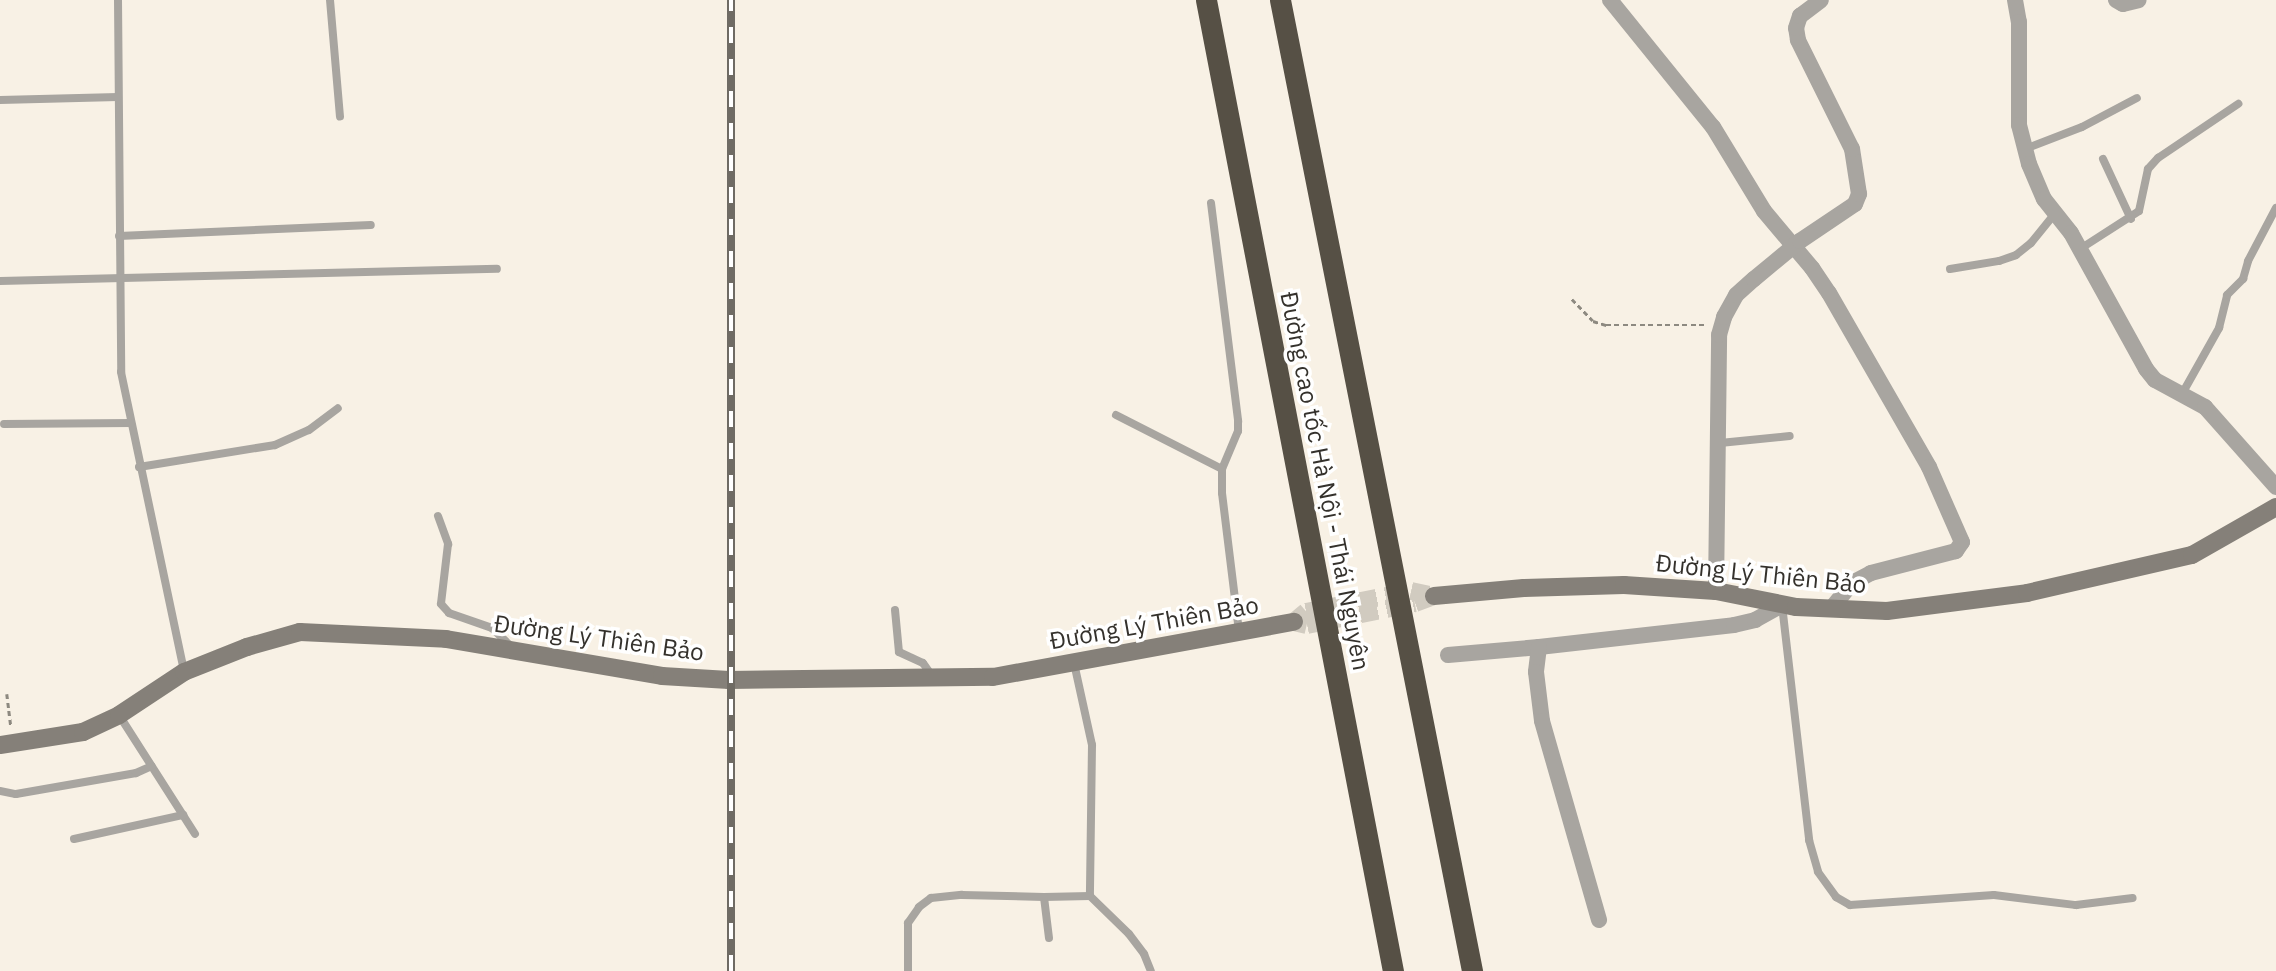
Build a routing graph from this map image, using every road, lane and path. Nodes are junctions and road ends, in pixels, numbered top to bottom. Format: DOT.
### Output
graph roads {
  1 [pos="118,0"];
  2 [pos="330,0"];
  3 [pos="1206,0"];
  4 [pos="1280,0"];
  5 [pos="1610,0"];
  6 [pos="1821,0"];
  7 [pos="2015,0"];
  8 [pos="2116,0"];
  9 [pos="2138,0"];
  10 [pos="118,97"];
  11 [pos="2137,98"];
  12 [pos="0,100"];
  13 [pos="2238,104"];
  14 [pos="340,117"];
  15 [pos="2025,149"];
  16 [pos="2103,159"];
  17 [pos="1211,203"];
  18 [pos="2276,208"];
  19 [pos="2055,213"];
  20 [pos="2132,219"];
  21 [pos="371,225"];
  22 [pos="119,236"];
  23 [pos="1793,248"];
  24 [pos="2080,249"];
  25 [pos="497,269"];
  26 [pos="1951,269"];
  27 [pos="120,277"];
  28 [pos="0,281"];
  29 [pos="1572,299"];
  30 [pos="1722,325"];
  31 [pos="2182,394"];
  32 [pos="338,408"];
  33 [pos="1116,415"];
  34 [pos="131,423"];
  35 [pos="4,424"];
  36 [pos="1790,436"];
  37 [pos="1720,443"];
  38 [pos="139,467"];
  39 [pos="1223,469"];
  40 [pos="2276,487"];
  41 [pos="2276,508"];
  42 [pos="438,516"];
  43 [pos="1716,591"];
  44 [pos="1434,596"];
  45 [pos="1782,605"];
  46 [pos="1832,608"];
  47 [pos="895,610"];
  48 [pos="1294,622"];
  49 [pos="1240,634"];
  50 [pos="1539,647"];
  51 [pos="517,652"];
  52 [pos="1448,655"];
  53 [pos="1074,663"];
  54 [pos="184,672"];
  55 [pos="932,677"];
  56 [pos="7,694"];
  57 [pos="120,715"];
  58 [pos="7,745"];
  59 [pos="152,766"];
  60 [pos="0,791"];
  61 [pos="183,815"];
  62 [pos="195,834"];
  63 [pos="74,839"];
  64 [pos="1090,896"];
  65 [pos="1044,897"];
  66 [pos="2133,898"];
  67 [pos="1599,920"];
  68 [pos="1049,938"];
  69 [pos="1470,964"];
  70 [pos="908,971"];
  71 [pos="1151,971"];
  72 [pos="1393,971"];
  1 -- 10 [label="lane"];
  2 -- 14 [label="lane"];
  3 -- 72 [label="highway, Đường cao tốc Hà Nội - Thái Nguyên"];
  4 -- 69 [label="highway, Đường cao tốc Hà Nội - Thái Nguyên"];
  5 -- 23 [label="street"];
  6 -- 23 [label="street"];
  7 -- 15 [label="street"];
  8 -- 9 [label="street"];
  10 -- 12 [label="lane"];
  10 -- 22 [label="lane"];
  11 -- 15 [label="lane"];
  13 -- 20 [label="lane"];
  15 -- 19 [label="street"];
  16 -- 20 [label="lane"];
  17 -- 39 [label="lane"];
  18 -- 31 [label="lane"];
  19 -- 24 [label="street"];
  19 -- 26 [label="lane"];
  20 -- 24 [label="lane"];
  21 -- 22 [label="lane"];
  22 -- 27 [label="lane"];
  23 -- 30 [label="street"];
  23 -- 46 [label="street"];
  24 -- 31 [label="street"];
  25 -- 27 [label="lane"];
  27 -- 28 [label="lane"];
  27 -- 34 [label="lane"];
  29 -- 30 [label="path"];
  30 -- 37 [label="street"];
  31 -- 40 [label="street"];
  32 -- 38 [label="lane"];
  33 -- 39 [label="lane"];
  34 -- 35 [label="lane"];
  34 -- 38 [label="lane"];
  36 -- 37 [label="lane"];
  37 -- 43 [label="street"];
  38 -- 54 [label="lane"];
  39 -- 49 [label="lane"];
  41 -- 46 [label="main road, Đường Lý Thiên Bảo"];
  42 -- 51 [label="lane"];
  43 -- 44 [label="main road, Đường Lý Thiên Bảo"];
  43 -- 45 [label="main road, Đường Lý Thiên Bảo"];
  45 -- 46 [label="main road, Đường Lý Thiên Bảo"];
  45 -- 50 [label="street"];
  45 -- 66 [label="lane"];
  47 -- 55 [label="lane"];
  48 -- 49 [label="main road, Đường Lý Thiên Bảo"];
  49 -- 53 [label="main road, Đường Lý Thiên Bảo"];
  50 -- 52 [label="street"];
  50 -- 67 [label="street"];
  51 -- 54 [label="main road, Đường Lý Thiên Bảo"];
  51 -- 55 [label="main road, Đường Lý Thiên Bảo"];
  53 -- 55 [label="main road, Đường Lý Thiên Bảo"];
  53 -- 64 [label="lane"];
  54 -- 57 [label="main road, Đường Lý Thiên Bảo"];
  56 -- 58 [label="path"];
  57 -- 58 [label="main road, Đường Lý Thiên Bảo"];
  57 -- 59 [label="lane"];
  59 -- 60 [label="lane"];
  59 -- 61 [label="lane"];
  61 -- 62 [label="lane"];
  61 -- 63 [label="lane"];
  64 -- 65 [label="lane"];
  64 -- 71 [label="lane"];
  65 -- 68 [label="lane"];
  65 -- 70 [label="lane"];
}
